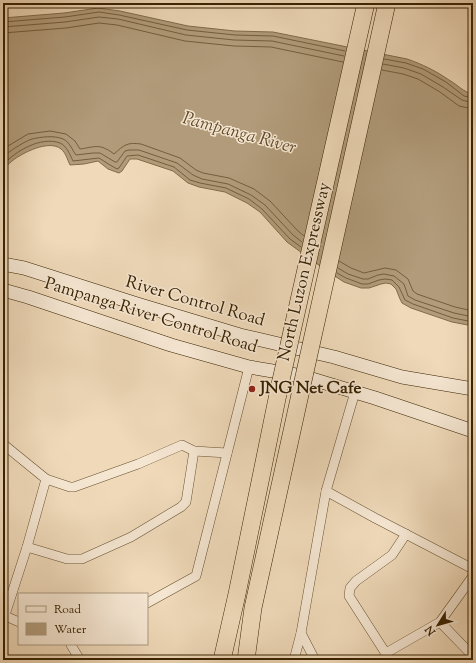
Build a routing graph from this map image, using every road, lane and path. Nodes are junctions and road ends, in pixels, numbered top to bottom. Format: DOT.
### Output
graph roads {
  1 [pos="366,3"];
  2 [pos="387,3"];
  3 [pos="3,264"];
  4 [pos="3,290"];
  5 [pos="249,366"];
  6 [pos="473,389"];
  7 [pos="355,392"];
  8 [pos="473,430"];
  9 [pos="3,444"];
  10 [pos="194,451"];
  11 [pos="227,453"];
  12 [pos="46,479"];
  13 [pos="326,491"];
  14 [pos="406,534"];
  15 [pos="27,547"];
  16 [pos="473,569"];
  17 [pos="473,576"];
  18 [pos="148,602"];
  19 [pos="4,617"];
  20 [pos="18,622"];
  21 [pos="440,622"];
  22 [pos="301,633"];
  23 [pos="72,645"];
  24 [pos="473,656"];
  25 [pos="388,657"];
  26 [pos="80,660"];
  27 [pos="222,660"];
  28 [pos="246,660"];
  29 [pos="294,660"];
  30 [pos="315,660"];
  1 -- 27 [label="highway, North Luzon Expressway, bridge"];
  2 -- 28 [label="highway, North Luzon Expressway, bridge"];
  3 -- 6 [label="main road, River Control Road"];
  4 -- 5 [label="main road, Pampanga River Control Road"];
  5 -- 7 [label="main road, Pampanga River Control Road"];
  5 -- 11 [label="street"];
  7 -- 8 [label="main road, Pampanga River Control Road"];
  7 -- 13 [label="street"];
  9 -- 12 [label="street"];
  10 -- 11 [label="street"];
  10 -- 12 [label="street"];
  10 -- 15 [label="street"];
  11 -- 18 [label="street"];
  12 -- 15 [label="street"];
  13 -- 14 [label="street"];
  13 -- 22 [label="street"];
  14 -- 16 [label="street"];
  14 -- 25 [label="street"];
  15 -- 19 [label="street"];
  17 -- 21 [label="street"];
  19 -- 20 [label="street"];
  21 -- 24 [label="street"];
  21 -- 25 [label="street"];
  22 -- 29 [label="street"];
  22 -- 30 [label="street"];
  23 -- 26 [label="street"];
}
